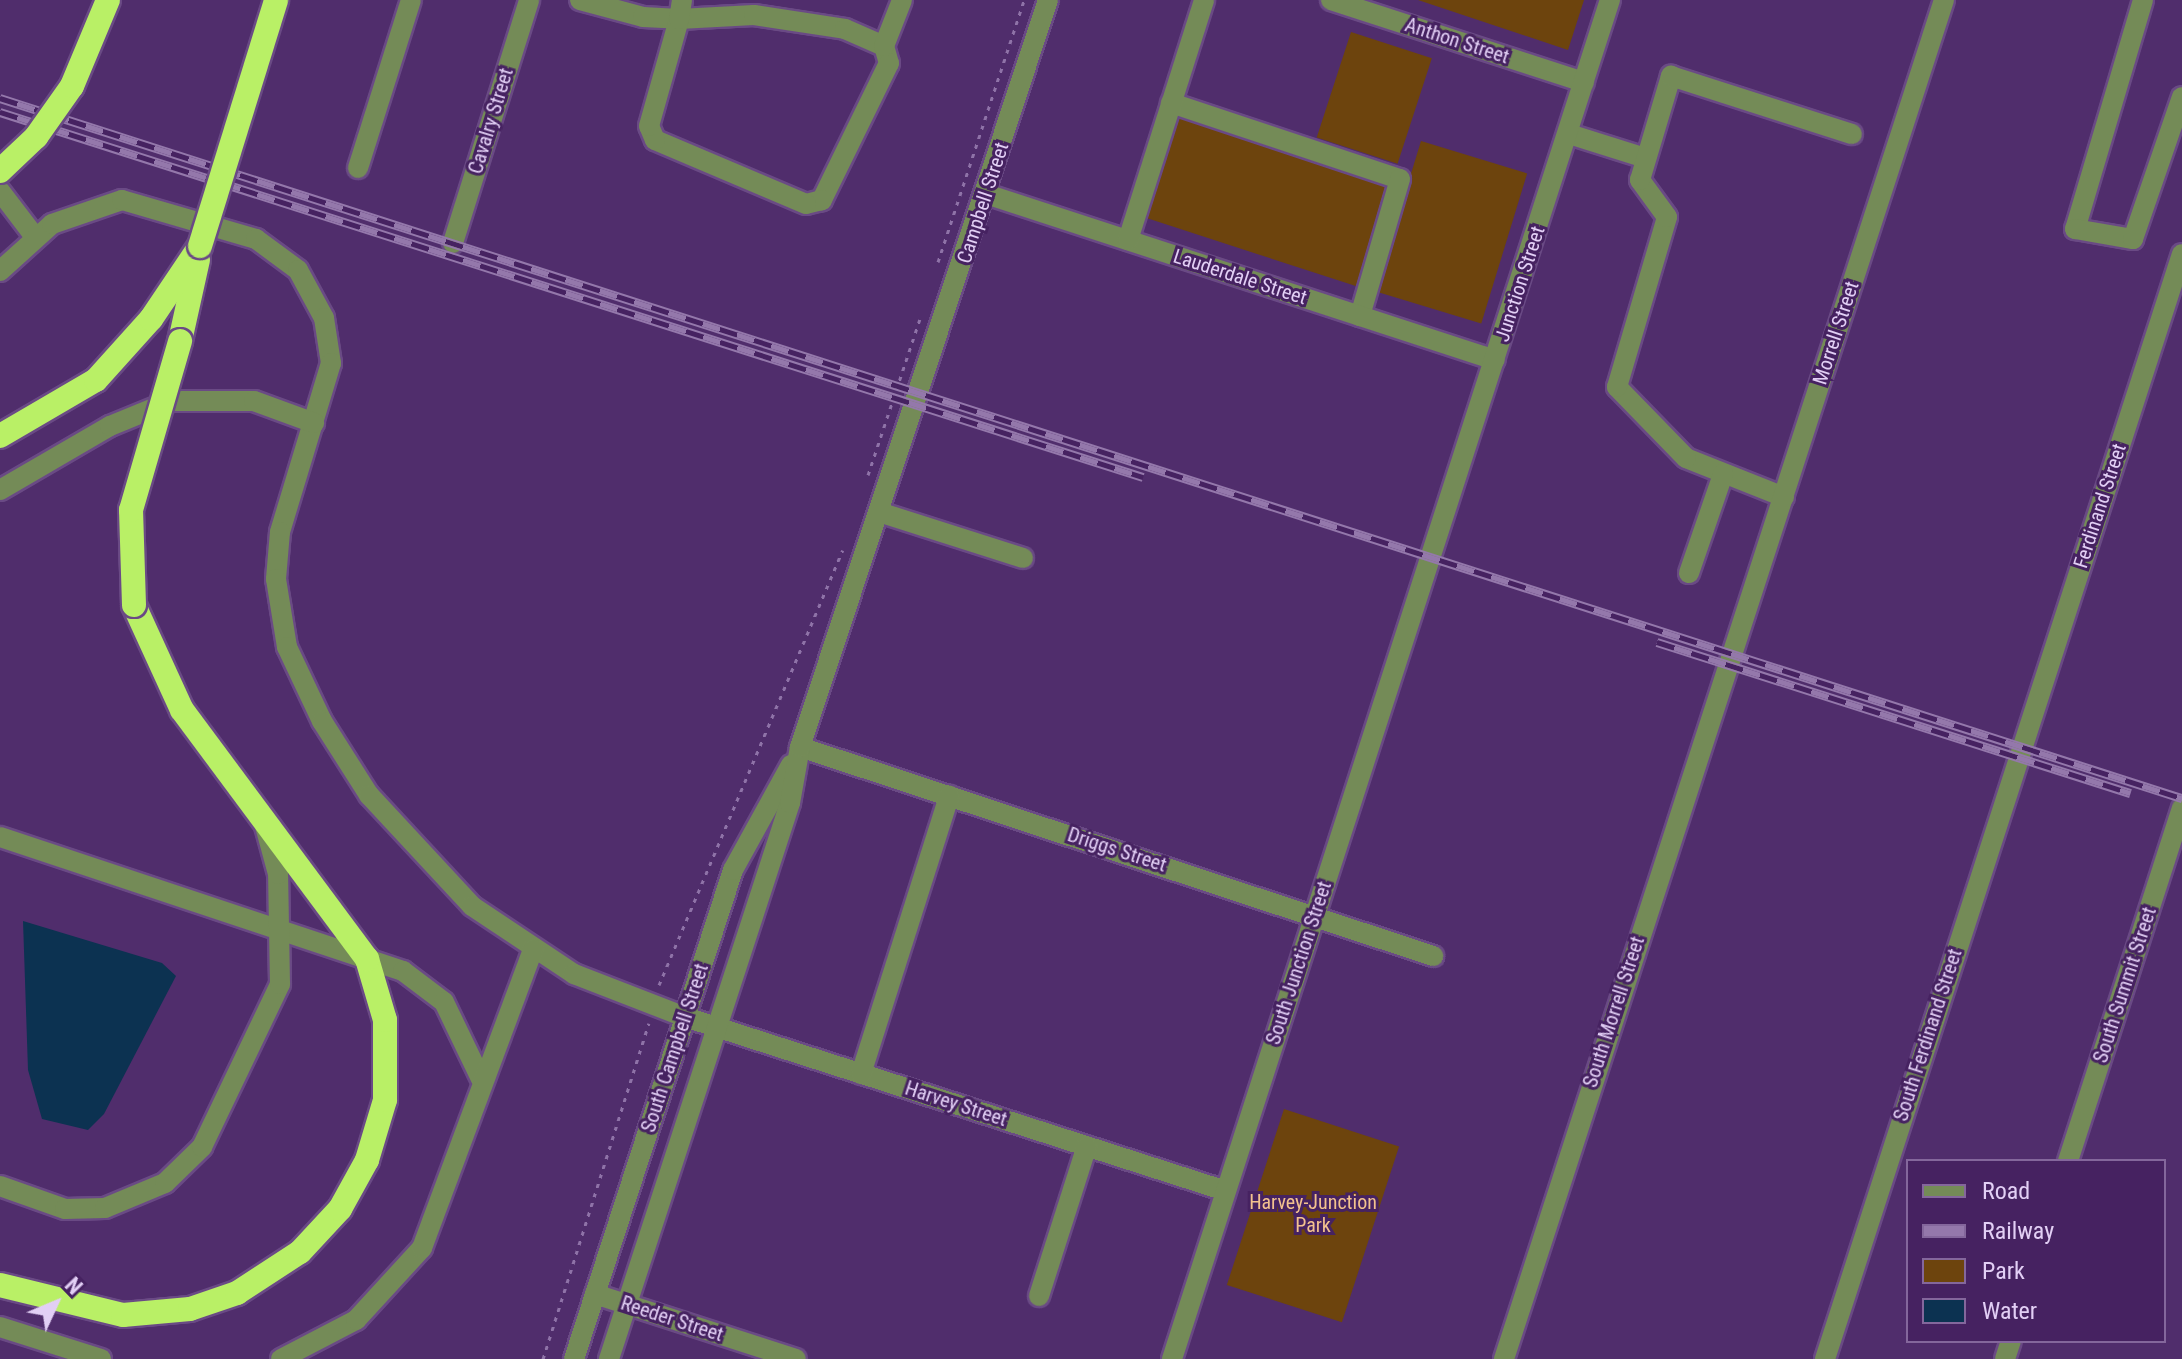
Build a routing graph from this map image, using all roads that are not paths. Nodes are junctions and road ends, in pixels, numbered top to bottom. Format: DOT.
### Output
graph roads {
  1 [pos="108,0"];
  2 [pos="276,0"];
  3 [pos="411,0"];
  4 [pos="529,0"];
  5 [pos="580,0"];
  6 [pos="902,0"];
  7 [pos="1048,0"];
  8 [pos="1204,0"];
  9 [pos="1331,0"];
  10 [pos="1610,0"];
  11 [pos="1944,0"];
  12 [pos="2143,0"];
  13 [pos="680,9"];
  14 [pos="884,46"];
  15 [pos="1584,82"];
  16 [pos="2182,97"];
  17 [pos="1171,103"];
  18 [pos="1569,134"];
  19 [pos="1852,134"];
  20 [pos="1645,158"];
  21 [pos="358,168"];
  22 [pos="0,171"];
  23 [pos="0,191"];
  24 [pos="986,194"];
  25 [pos="35,237"];
  26 [pos="1128,240"];
  27 [pos="453,243"];
  28 [pos="200,246"];
  29 [pos="2182,254"];
  30 [pos="0,271"];
  31 [pos="1360,316"];
  32 [pos="1495,360"];
  33 [pos="917,405"];
  34 [pos="314,423"];
  35 [pos="0,436"];
  36 [pos="1723,474"];
  37 [pos="0,490"];
  38 [pos="1784,497"];
  39 [pos="882,513"];
  40 [pos="1023,558"];
  41 [pos="1428,567"];
  42 [pos="1689,573"];
  43 [pos="1729,666"];
  44 [pos="800,747"];
  45 [pos="2017,757"];
  46 [pos="949,796"];
  47 [pos="255,805"];
  48 [pos="2182,809"];
  49 [pos="0,837"];
  50 [pos="1315,914"];
  51 [pos="282,926"];
  52 [pos="533,949"];
  53 [pos="1433,956"];
  54 [pos="367,959"];
  55 [pos="685,1017"];
  56 [pos="716,1027"];
  57 [pos="861,1074"];
  58 [pos="481,1079"];
  59 [pos="1087,1146"];
  60 [pos="2069,1159"];
  61 [pos="0,1186"];
  62 [pos="1226,1191"];
  63 [pos="0,1285"];
  64 [pos="595,1294"];
  65 [pos="1039,1296"];
  66 [pos="626,1305"];
  67 [pos="0,1327"];
  68 [pos="101,1359"];
  69 [pos="281,1359"];
  70 [pos="574,1359"];
  71 [pos="609,1359"];
  72 [pos="796,1359"];
  73 [pos="1172,1359"];
  74 [pos="1504,1359"];
  75 [pos="1825,1359"];
  1 -- 22 [label="highway, bridge"];
  2 -- 28 [label="highway, bridge"];
  3 -- 21 [label="street"];
  4 -- 27 [label="street, Cavalry Street"];
  5 -- 13 [label="street"];
  6 -- 14 [label="street"];
  7 -- 24 [label="street, Campbell Street"];
  8 -- 17 [label="street"];
  9 -- 15 [label="street, Anthon Street"];
  10 -- 15 [label="street, Junction Street"];
  11 -- 38 [label="street, Morrell Street"];
  12 -- 16 [label="street"];
  13 -- 14 [label="street"];
  13 -- 14 [label="street"];
  15 -- 18 [label="street, Junction Street"];
  17 -- 26 [label="street"];
  17 -- 31 [label="street"];
  18 -- 20 [label="street"];
  18 -- 32 [label="street, Junction Street"];
  19 -- 20 [label="street"];
  20 -- 36 [label="street"];
  23 -- 25 [label="street"];
  24 -- 26 [label="street, Lauderdale Street"];
  24 -- 33 [label="street, Campbell Street"];
  25 -- 30 [label="street, Harvey Street"];
  25 -- 34 [label="street, Harvey Street"];
  26 -- 31 [label="street, Lauderdale Street"];
  28 -- 35 [label="highway"];
  28 -- 47 [label="highway, bridge"];
  29 -- 45 [label="street, Ferdinand Street"];
  31 -- 32 [label="street, Lauderdale Street"];
  32 -- 41 [label="street, Junction Street"];
  33 -- 39 [label="street, South Campbell Street"];
  34 -- 37 [label="street"];
  34 -- 52 [label="street, Harvey Street"];
  36 -- 38 [label="street"];
  36 -- 42 [label="street"];
  38 -- 43 [label="street, Morrell Street"];
  39 -- 40 [label="street"];
  39 -- 44 [label="street, South Campbell Street"];
  41 -- 50 [label="street, South Junction Street"];
  43 -- 74 [label="street, South Morrell Street"];
  44 -- 46 [label="street, Driggs Street"];
  44 -- 55 [label="street, South Campbell Street"];
  44 -- 56 [label="street, South Campbell Street"];
  45 -- 75 [label="street, South Ferdinand Street"];
  46 -- 50 [label="street, Driggs Street"];
  46 -- 57 [label="street"];
  47 -- 51 [label="street"];
  47 -- 54 [label="highway"];
  48 -- 60 [label="street, South Summit Street"];
  49 -- 51 [label="street"];
  50 -- 53 [label="street, Driggs Street"];
  50 -- 62 [label="street, South Junction Street"];
  51 -- 54 [label="street"];
  51 -- 61 [label="street"];
  52 -- 55 [label="street, Harvey Street"];
  52 -- 58 [label="street"];
  54 -- 58 [label="street"];
  54 -- 63 [label="highway"];
  55 -- 56 [label="street, Harvey Street"];
  55 -- 64 [label="street, South Campbell Street"];
  56 -- 57 [label="street, Harvey Street"];
  56 -- 66 [label="street, South Campbell Street"];
  57 -- 59 [label="street, Harvey Street"];
  58 -- 69 [label="street"];
  59 -- 62 [label="street, Harvey Street"];
  59 -- 65 [label="street"];
  62 -- 73 [label="street, South Junction Street"];
  64 -- 66 [label="street, Reeder Street"];
  64 -- 70 [label="street, South Campbell Street"];
  66 -- 71 [label="street, South Campbell Street"];
  66 -- 72 [label="street, Reeder Street"];
  67 -- 68 [label="street"];
}
